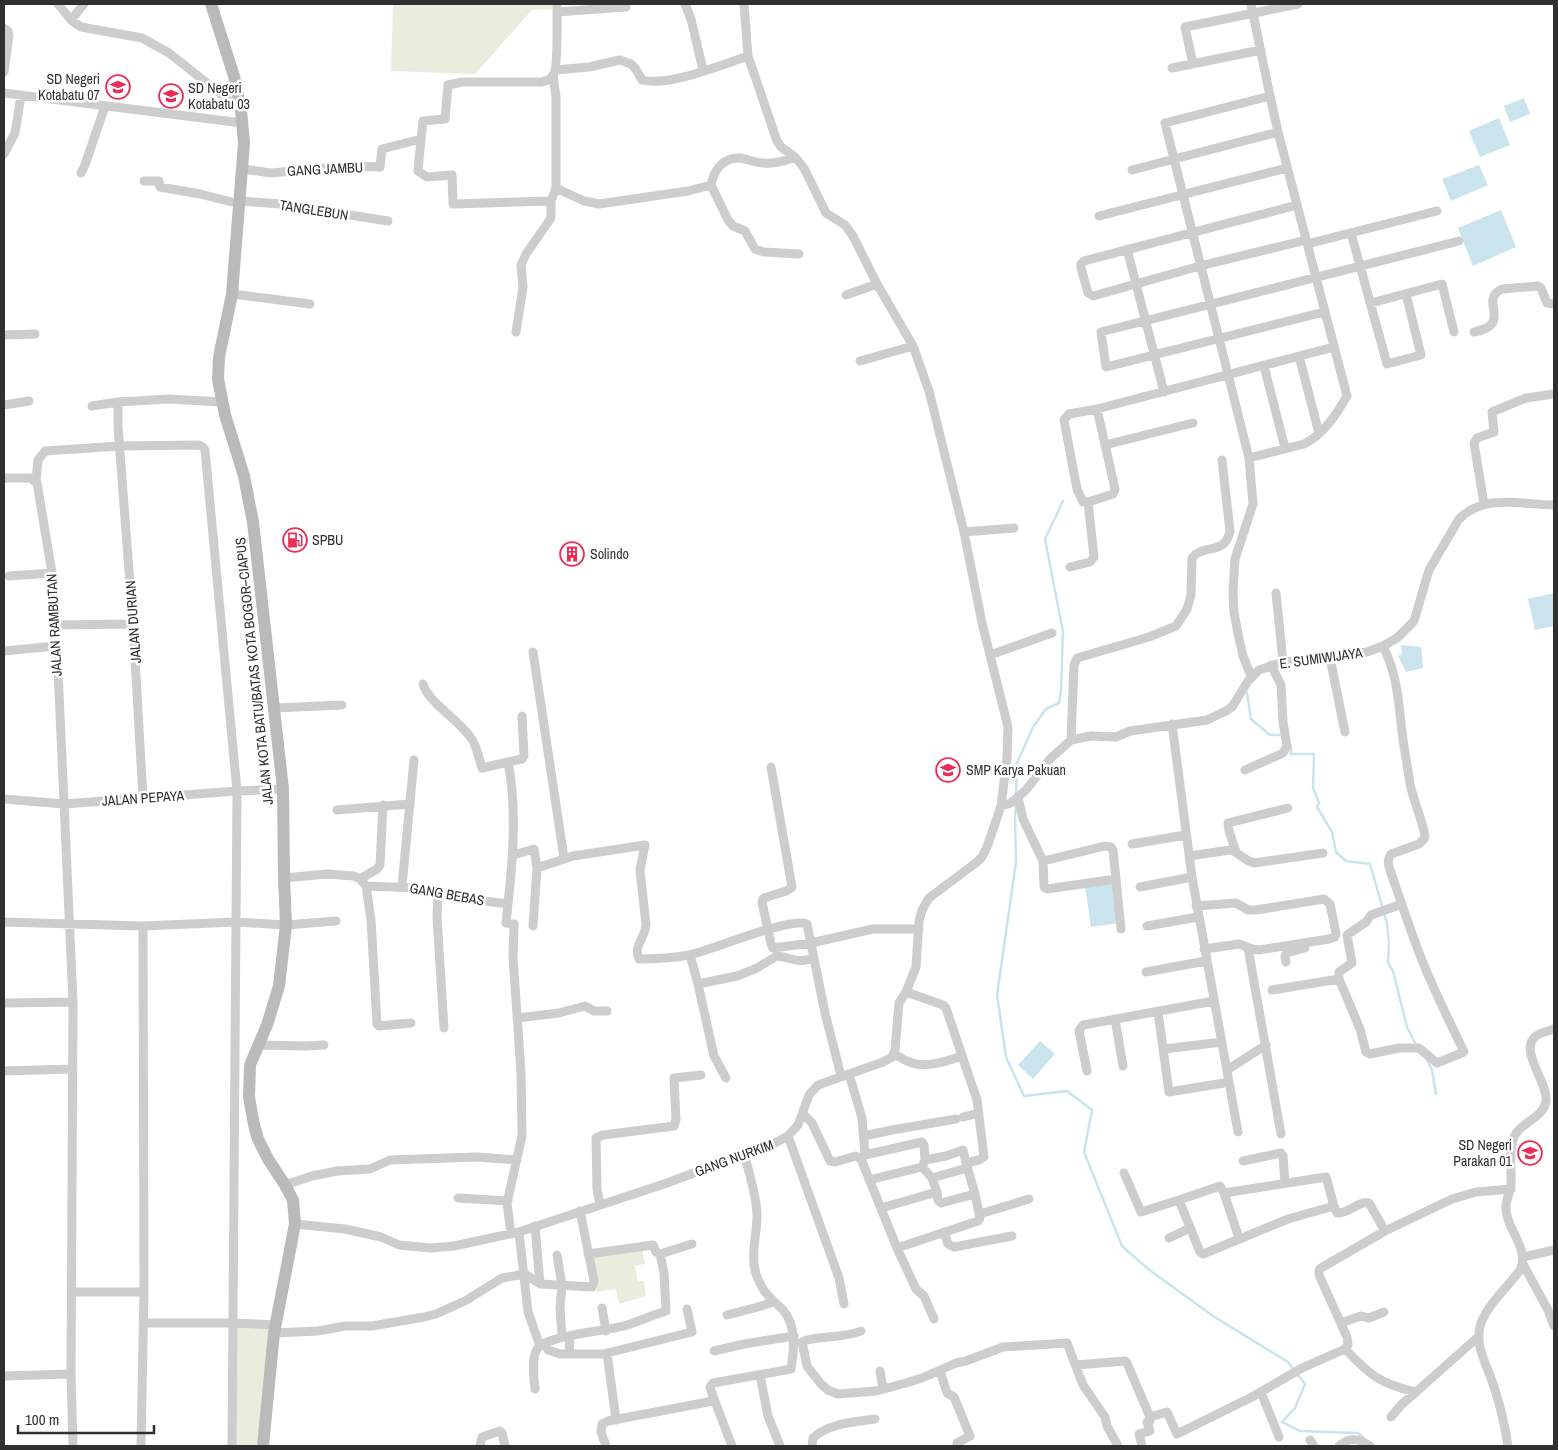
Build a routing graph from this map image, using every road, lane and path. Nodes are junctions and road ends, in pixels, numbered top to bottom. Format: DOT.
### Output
graph roads {
  1 [pos="58,4"];
  2 [pos="84,4"];
  3 [pos="211,4"];
  4 [pos="685,4"];
  5 [pos="744,4"];
  6 [pos="1298,4"];
  7 [pos="626,7"];
  8 [pos="557,8"];
  9 [pos="1252,8"];
  10 [pos="72,20"];
  11 [pos="4,28"];
  12 [pos="1261,50"];
  13 [pos="748,56"];
  14 [pos="1193,64"];
  15 [pos="1172,68"];
  16 [pos="703,70"];
  17 [pos="4,72"];
  18 [pos="554,73"];
  19 [pos="4,93"];
  20 [pos="21,96"];
  21 [pos="1270,96"];
  22 [pos="105,106"];
  23 [pos="242,117"];
  24 [pos="1278,132"];
  25 [pos="421,139"];
  26 [pos="4,154"];
  27 [pos="795,157"];
  28 [pos="1174,159"];
  29 [pos="1287,168"];
  30 [pos="243,169"];
  31 [pos="1132,170"];
  32 [pos="81,173"];
  33 [pos="144,181"];
  34 [pos="711,185"];
  35 [pos="556,188"];
  36 [pos="1183,195"];
  37 [pos="551,201"];
  38 [pos="240,202"];
  39 [pos="1297,205"];
  40 [pos="1436,211"];
  41 [pos="1099,216"];
  42 [pos="388,221"];
  43 [pos="1192,232"];
  44 [pos="1351,233"];
  45 [pos="1459,241"];
  46 [pos="1306,242"];
  47 [pos="1127,249"];
  48 [pos="799,254"];
  49 [pos="1200,266"];
  50 [pos="1362,267"];
  51 [pos="1315,276"];
  52 [pos="877,284"];
  53 [pos="1136,284"];
  54 [pos="232,294"];
  55 [pos="1406,294"];
  56 [pos="846,295"];
  57 [pos="1371,303"];
  58 [pos="310,304"];
  59 [pos="1210,304"];
  60 [pos="1554,304"];
  61 [pos="1324,312"];
  62 [pos="1146,320"];
  63 [pos="516,332"];
  64 [pos="1454,332"];
  65 [pos="1474,332"];
  66 [pos="35,334"];
  67 [pos="4,335"];
  68 [pos="1218,339"];
  69 [pos="913,346"];
  70 [pos="1334,347"];
  71 [pos="1155,355"];
  72 [pos="1299,356"];
  73 [pos="860,361"];
  74 [pos="1264,366"];
  75 [pos="1228,375"];
  76 [pos="1164,392"];
  77 [pos="1554,394"];
  78 [pos="29,401"];
  79 [pos="118,402"];
  80 [pos="222,402"];
  81 [pos="4,405"];
  82 [pos="92,406"];
  83 [pos="1097,409"];
  84 [pos="1193,423"];
  85 [pos="1319,433"];
  86 [pos="1106,445"];
  87 [pos="120,446"];
  88 [pos="1285,448"];
  89 [pos="1249,458"];
  90 [pos="1222,460"];
  91 [pos="4,478"];
  92 [pos="36,481"];
  93 [pos="1088,502"];
  94 [pos="1484,504"];
  95 [pos="1554,504"];
  96 [pos="1014,528"];
  97 [pos="964,532"];
  98 [pos="1070,567"];
  99 [pos="52,574"];
  100 [pos="8,576"];
  101 [pos="1276,593"];
  102 [pos="133,624"];
  103 [pos="56,625"];
  104 [pos="1052,634"];
  105 [pos="56,646"];
  106 [pos="1383,646"];
  107 [pos="4,651"];
  108 [pos="533,652"];
  109 [pos="990,654"];
  110 [pos="1330,658"];
  111 [pos="1283,662"];
  112 [pos="1271,666"];
  113 [pos="1251,676"];
  114 [pos="423,684"];
  115 [pos="342,705"];
  116 [pos="274,708"];
  117 [pos="522,716"];
  118 [pos="1172,724"];
  119 [pos="1345,732"];
  120 [pos="1071,740"];
  121 [pos="414,760"];
  122 [pos="508,762"];
  123 [pos="771,767"];
  124 [pos="1245,770"];
  125 [pos="283,789"];
  126 [pos="237,791"];
  127 [pos="143,798"];
  128 [pos="4,799"];
  129 [pos="1015,800"];
  130 [pos="64,804"];
  131 [pos="410,804"];
  132 [pos="383,805"];
  133 [pos="1000,806"];
  134 [pos="1288,808"];
  135 [pos="337,810"];
  136 [pos="1186,835"];
  137 [pos="1132,844"];
  138 [pos="1236,852"];
  139 [pos="1323,853"];
  140 [pos="513,855"];
  141 [pos="1188,856"];
  142 [pos="564,858"];
  143 [pos="1043,861"];
  144 [pos="537,868"];
  145 [pos="1192,877"];
  146 [pos="284,878"];
  147 [pos="1116,879"];
  148 [pos="363,882"];
  149 [pos="402,886"];
  150 [pos="1140,887"];
  151 [pos="438,890"];
  152 [pos="508,904"];
  153 [pos="1402,904"];
  154 [pos="1196,906"];
  155 [pos="1198,917"];
  156 [pos="4,922"];
  157 [pos="236,922"];
  158 [pos="336,922"];
  159 [pos="71,924"];
  160 [pos="286,925"];
  161 [pos="143,926"];
  162 [pos="533,926"];
  163 [pos="1147,926"];
  164 [pos="768,929"];
  165 [pos="918,929"];
  166 [pos="1120,930"];
  167 [pos="1347,938"];
  168 [pos="811,944"];
  169 [pos="1248,948"];
  170 [pos="1204,949"];
  171 [pos="690,955"];
  172 [pos="814,958"];
  173 [pos="1206,961"];
  174 [pos="1286,962"];
  175 [pos="1146,972"];
  176 [pos="1339,979"];
  177 [pos="698,984"];
  178 [pos="1272,990"];
  179 [pos="906,992"];
  180 [pos="1214,1001"];
  181 [pos="73,1002"];
  182 [pos="4,1003"];
  183 [pos="607,1011"];
  184 [pos="1158,1012"];
  185 [pos="517,1018"];
  186 [pos="1115,1019"];
  187 [pos="411,1023"];
  188 [pos="444,1028"];
  189 [pos="1554,1029"];
  190 [pos="1222,1042"];
  191 [pos="259,1045"];
  192 [pos="324,1045"];
  193 [pos="1266,1045"];
  194 [pos="1164,1049"];
  195 [pos="894,1054"];
  196 [pos="962,1056"];
  197 [pos="1123,1066"];
  198 [pos="73,1069"];
  199 [pos="1227,1070"];
  200 [pos="4,1071"];
  201 [pos="1087,1071"];
  202 [pos="845,1075"];
  203 [pos="701,1076"];
  204 [pos="726,1078"];
  205 [pos="1224,1084"];
  206 [pos="979,1113"];
  207 [pos="803,1114"];
  208 [pos="1238,1132"];
  209 [pos="1281,1134"];
  210 [pos="788,1136"];
  211 [pos="864,1136"];
  212 [pos="746,1156"];
  213 [pos="863,1157"];
  214 [pos="517,1160"];
  215 [pos="1243,1161"];
  216 [pos="923,1164"];
  217 [pos="967,1165"];
  218 [pos="1124,1173"];
  219 [pos="932,1178"];
  220 [pos="869,1180"];
  221 [pos="1286,1183"];
  222 [pos="285,1185"];
  223 [pos="1511,1189"];
  224 [pos="937,1192"];
  225 [pos="1224,1193"];
  226 [pos="975,1194"];
  227 [pos="458,1198"];
  228 [pos="1030,1200"];
  229 [pos="1179,1200"];
  230 [pos="508,1201"];
  231 [pos="600,1204"];
  232 [pos="1334,1206"];
  233 [pos="881,1208"];
  234 [pos="580,1211"];
  235 [pos="980,1214"];
  236 [pos="295,1224"];
  237 [pos="535,1226"];
  238 [pos="1190,1228"];
  239 [pos="1385,1231"];
  240 [pos="944,1232"];
  241 [pos="515,1233"];
  242 [pos="1012,1236"];
  243 [pos="1169,1238"];
  244 [pos="1239,1238"];
  245 [pos="692,1244"];
  246 [pos="897,1248"];
  247 [pos="1554,1250"];
  248 [pos="588,1254"];
  249 [pos="660,1254"];
  250 [pos="557,1255"];
  251 [pos="1523,1260"];
  252 [pos="525,1274"];
  253 [pos="540,1284"];
  254 [pos="562,1285"];
  255 [pos="72,1292"];
  256 [pos="144,1292"];
  257 [pos="772,1302"];
  258 [pos="844,1304"];
  259 [pos="602,1308"];
  260 [pos="687,1309"];
  261 [pos="1384,1312"];
  262 [pos="727,1315"];
  263 [pos="934,1319"];
  264 [pos="143,1323"];
  265 [pos="233,1323"];
  266 [pos="1341,1323"];
  267 [pos="1554,1326"];
  268 [pos="275,1329"];
  269 [pos="606,1331"];
  270 [pos="861,1331"];
  271 [pos="566,1336"];
  272 [pos="794,1336"];
  273 [pos="1478,1337"];
  274 [pos="543,1344"];
  275 [pos="1345,1349"];
  276 [pos="714,1351"];
  277 [pos="607,1353"];
  278 [pos="569,1354"];
  279 [pos="1076,1365"];
  280 [pos="807,1366"];
  281 [pos="792,1369"];
  282 [pos="880,1371"];
  283 [pos="940,1371"];
  284 [pos="71,1374"];
  285 [pos="760,1375"];
  286 [pos="4,1376"];
  287 [pos="535,1389"];
  288 [pos="883,1389"];
  289 [pos="1261,1392"];
  290 [pos="1416,1392"];
  291 [pos="714,1399"];
  292 [pos="1150,1417"];
  293 [pos="1391,1418"];
  294 [pos="875,1419"];
  295 [pos="616,1420"];
  296 [pos="1279,1437"];
  297 [pos="73,1446"];
  298 [pos="142,1446"];
  299 [pos="232,1446"];
  300 [pos="263,1446"];
  301 [pos="480,1446"];
  302 [pos="505,1446"];
  303 [pos="606,1446"];
  304 [pos="732,1446"];
  305 [pos="780,1446"];
  306 [pos="812,1446"];
  307 [pos="957,1446"];
  308 [pos="1118,1446"];
  309 [pos="1142,1446"];
  310 [pos="1339,1446"];
  311 [pos="1370,1446"];
  312 [pos="1508,1446"];
  1 -- 10 [label="street"];
  2 -- 10 [label="street"];
  3 -- 23 [label="main road, JALAN KOTA BATU/BATAS KOTA BOGOR–CIAPUS"];
  4 -- 16 [label="street"];
  5 -- 13 [label="street"];
  6 -- 9 [label="street"];
  7 -- 8 [label="street"];
  8 -- 18 [label="street"];
  9 -- 12 [label="street"];
  9 -- 14 [label="street"];
  10 -- 23 [label="street"];
  11 -- 17 [label="street"];
  12 -- 14 [label="street"];
  12 -- 21 [label="street"];
  13 -- 16 [label="street"];
  13 -- 27 [label="street"];
  14 -- 15 [label="street"];
  16 -- 18 [label="street"];
  18 -- 25 [label="street"];
  18 -- 35 [label="street"];
  19 -- 20 [label="street"];
  20 -- 22 [label="street"];
  20 -- 26 [label="street"];
  21 -- 24 [label="street"];
  21 -- 28 [label="street"];
  22 -- 23 [label="street"];
  22 -- 32 [label="street"];
  23 -- 30 [label="main road, JALAN KOTA BATU/BATAS KOTA BOGOR–CIAPUS"];
  24 -- 28 [label="street"];
  24 -- 29 [label="street"];
  25 -- 30 [label="street, GANG JAMBU"];
  25 -- 37 [label="street"];
  27 -- 34 [label="street"];
  27 -- 52 [label="street"];
  28 -- 31 [label="street"];
  28 -- 36 [label="street"];
  29 -- 36 [label="street"];
  29 -- 39 [label="street"];
  30 -- 38 [label="main road, JALAN KOTA BATU/BATAS KOTA BOGOR–CIAPUS"];
  33 -- 38 [label="street, TANGLEBUN"];
  34 -- 35 [label="street"];
  34 -- 48 [label="street"];
  35 -- 37 [label="street"];
  36 -- 41 [label="street"];
  36 -- 43 [label="street"];
  37 -- 63 [label="street"];
  38 -- 42 [label="street, TANGLEBUN"];
  38 -- 54 [label="main road, JALAN KOTA BATU/BATAS KOTA BOGOR–CIAPUS"];
  39 -- 43 [label="street"];
  39 -- 46 [label="street"];
  40 -- 44 [label="street"];
  43 -- 47 [label="street"];
  43 -- 49 [label="street"];
  44 -- 46 [label="street"];
  44 -- 50 [label="street"];
  45 -- 50 [label="street"];
  46 -- 49 [label="street"];
  46 -- 51 [label="street"];
  47 -- 53 [label="street"];
  47 -- 53 [label="street"];
  49 -- 53 [label="street"];
  49 -- 59 [label="street"];
  50 -- 51 [label="street"];
  50 -- 57 [label="street"];
  51 -- 59 [label="street"];
  51 -- 61 [label="street"];
  52 -- 56 [label="street"];
  52 -- 69 [label="street"];
  53 -- 62 [label="street"];
  54 -- 58 [label="street"];
  54 -- 80 [label="main road, JALAN KOTA BATU/BATAS KOTA BOGOR–CIAPUS"];
  55 -- 57 [label="street"];
  55 -- 57 [label="street"];
  55 -- 64 [label="street"];
  59 -- 62 [label="street"];
  59 -- 68 [label="street"];
  60 -- 65 [label="street"];
  61 -- 68 [label="street"];
  61 -- 70 [label="street"];
  62 -- 71 [label="street"];
  62 -- 71 [label="street"];
  66 -- 67 [label="street"];
  68 -- 71 [label="street"];
  68 -- 75 [label="street"];
  69 -- 73 [label="street"];
  69 -- 97 [label="street"];
  70 -- 72 [label="street"];
  70 -- 85 [label="street"];
  71 -- 76 [label="street"];
  72 -- 74 [label="street"];
  72 -- 85 [label="street"];
  74 -- 75 [label="street"];
  74 -- 88 [label="street"];
  75 -- 76 [label="street"];
  75 -- 89 [label="street"];
  76 -- 83 [label="street"];
  77 -- 94 [label="street"];
  78 -- 81 [label="street"];
  79 -- 80 [label="street"];
  79 -- 82 [label="street"];
  79 -- 87 [label="street, JALAN DURIAN"];
  80 -- 116 [label="main road, JALAN KOTA BATU/BATAS KOTA BOGOR–CIAPUS"];
  83 -- 86 [label="street"];
  83 -- 93 [label="street"];
  84 -- 86 [label="street"];
  85 -- 88 [label="street"];
  86 -- 93 [label="street"];
  87 -- 92 [label="street"];
  87 -- 102 [label="street, JALAN DURIAN"];
  87 -- 126 [label="street"];
  88 -- 89 [label="street"];
  89 -- 113 [label="street"];
  90 -- 120 [label="street"];
  91 -- 92 [label="street"];
  92 -- 99 [label="street, JALAN RAMBUTAN"];
  93 -- 98 [label="street"];
  94 -- 95 [label="street, E. SUMIWIJAYA"];
  94 -- 106 [label="street, E. SUMIWIJAYA"];
  96 -- 97 [label="street"];
  97 -- 109 [label="street"];
  99 -- 100 [label="street"];
  99 -- 103 [label="street, JALAN RAMBUTAN"];
  101 -- 111 [label="street"];
  102 -- 103 [label="street"];
  102 -- 127 [label="street, JALAN DURIAN"];
  103 -- 105 [label="street, JALAN RAMBUTAN"];
  104 -- 109 [label="street"];
  105 -- 107 [label="street"];
  105 -- 130 [label="street, JALAN RAMBUTAN"];
  106 -- 110 [label="street, E. SUMIWIJAYA"];
  106 -- 153 [label="street"];
  108 -- 142 [label="street"];
  109 -- 133 [label="street"];
  110 -- 111 [label="street, E. SUMIWIJAYA"];
  110 -- 119 [label="street"];
  111 -- 112 [label="street, E. SUMIWIJAYA"];
  112 -- 113 [label="street, E. SUMIWIJAYA"];
  112 -- 124 [label="street"];
  113 -- 118 [label="street"];
  114 -- 122 [label="street"];
  115 -- 116 [label="street"];
  116 -- 125 [label="main road, JALAN KOTA BATU/BATAS KOTA BOGOR–CIAPUS"];
  117 -- 122 [label="street"];
  118 -- 120 [label="street"];
  118 -- 136 [label="street"];
  120 -- 129 [label="street"];
  121 -- 131 [label="street"];
  122 -- 140 [label="street"];
  123 -- 164 [label="street"];
  125 -- 126 [label="street, JALAN PEPAYA"];
  125 -- 146 [label="main road, JALAN KOTA BATU/BATAS KOTA BOGOR–CIAPUS"];
  126 -- 127 [label="street, JALAN PEPAYA"];
  126 -- 157 [label="street"];
  127 -- 130 [label="street, JALAN PEPAYA"];
  128 -- 130 [label="street, JALAN PEPAYA"];
  129 -- 133 [label="street"];
  129 -- 143 [label="street"];
  130 -- 159 [label="street, JALAN RAMBUTAN"];
  131 -- 132 [label="street"];
  131 -- 149 [label="street"];
  132 -- 135 [label="street"];
  132 -- 148 [label="street"];
  133 -- 165 [label="street"];
  134 -- 138 [label="street"];
  136 -- 137 [label="street"];
  136 -- 141 [label="street"];
  138 -- 139 [label="street"];
  138 -- 141 [label="street"];
  140 -- 144 [label="street"];
  140 -- 152 [label="street"];
  141 -- 145 [label="street"];
  142 -- 144 [label="street"];
  142 -- 171 [label="street"];
  143 -- 147 [label="street"];
  143 -- 147 [label="street"];
  144 -- 162 [label="street"];
  145 -- 150 [label="street"];
  145 -- 154 [label="street"];
  146 -- 148 [label="street, GANG BEBAS"];
  146 -- 160 [label="main road, JALAN KOTA BATU/BATAS KOTA BOGOR–CIAPUS"];
  147 -- 166 [label="street"];
  148 -- 149 [label="street, GANG BEBAS"];
  148 -- 187 [label="street"];
  149 -- 151 [label="street, GANG BEBAS"];
  151 -- 152 [label="street, GANG BEBAS"];
  151 -- 188 [label="street"];
  152 -- 185 [label="street"];
  153 -- 167 [label="street"];
  153 -- 176 [label="street"];
  154 -- 155 [label="street"];
  154 -- 169 [label="street"];
  155 -- 163 [label="street"];
  155 -- 170 [label="street"];
  156 -- 159 [label="street"];
  157 -- 160 [label="street"];
  157 -- 161 [label="street"];
  157 -- 265 [label="street"];
  158 -- 160 [label="street"];
  159 -- 161 [label="street"];
  159 -- 181 [label="street, JALAN RAMBUTAN"];
  160 -- 191 [label="main road, JALAN KOTA BATU/BATAS KOTA BOGOR–CIAPUS"];
  161 -- 256 [label="street"];
  164 -- 168 [label="street"];
  164 -- 168 [label="street"];
  164 -- 171 [label="street"];
  165 -- 168 [label="street"];
  165 -- 179 [label="street"];
  167 -- 174 [label="street"];
  167 -- 176 [label="street"];
  168 -- 172 [label="street"];
  169 -- 170 [label="street"];
  169 -- 193 [label="street"];
  170 -- 173 [label="street"];
  171 -- 177 [label="street"];
  172 -- 177 [label="street"];
  172 -- 202 [label="street"];
  173 -- 175 [label="street"];
  173 -- 180 [label="street"];
  176 -- 178 [label="street"];
  177 -- 204 [label="street"];
  179 -- 195 [label="street"];
  179 -- 196 [label="street"];
  180 -- 184 [label="street"];
  180 -- 190 [label="street"];
  181 -- 182 [label="street"];
  181 -- 198 [label="street, JALAN RAMBUTAN"];
  183 -- 185 [label="street"];
  184 -- 186 [label="street"];
  184 -- 194 [label="street"];
  185 -- 214 [label="street"];
  186 -- 197 [label="street"];
  186 -- 201 [label="street"];
  189 -- 223 [label="street"];
  190 -- 194 [label="street"];
  190 -- 199 [label="street"];
  191 -- 192 [label="street"];
  191 -- 222 [label="main road, JALAN KOTA BATU/BATAS KOTA BOGOR–CIAPUS"];
  193 -- 199 [label="street"];
  193 -- 209 [label="street"];
  194 -- 205 [label="street"];
  195 -- 196 [label="street"];
  195 -- 202 [label="street, GANG NURKIM"];
  196 -- 206 [label="street"];
  198 -- 200 [label="street"];
  198 -- 255 [label="street, JALAN RAMBUTAN"];
  199 -- 208 [label="street"];
  202 -- 207 [label="street, GANG NURKIM"];
  202 -- 211 [label="street"];
  203 -- 231 [label="street"];
  206 -- 211 [label="street"];
  206 -- 217 [label="street"];
  207 -- 210 [label="street, GANG NURKIM"];
  207 -- 213 [label="street"];
  210 -- 212 [label="street, GANG NURKIM"];
  210 -- 258 [label="street"];
  211 -- 213 [label="street"];
  212 -- 231 [label="street, GANG NURKIM"];
  212 -- 257 [label="street"];
  213 -- 216 [label="street"];
  213 -- 220 [label="street"];
  214 -- 222 [label="street"];
  214 -- 230 [label="street"];
  215 -- 221 [label="street"];
  216 -- 217 [label="street"];
  216 -- 219 [label="street"];
  216 -- 220 [label="street"];
  217 -- 219 [label="street"];
  217 -- 226 [label="street"];
  218 -- 229 [label="street"];
  219 -- 224 [label="street"];
  220 -- 233 [label="street"];
  221 -- 225 [label="street"];
  221 -- 232 [label="street"];
  222 -- 236 [label="main road, JALAN KOTA BATU/BATAS KOTA BOGOR–CIAPUS"];
  223 -- 239 [label="street"];
  223 -- 251 [label="street"];
  224 -- 226 [label="street"];
  224 -- 233 [label="street"];
  225 -- 229 [label="street"];
  225 -- 244 [label="street"];
  226 -- 235 [label="street"];
  227 -- 230 [label="street"];
  228 -- 235 [label="street"];
  229 -- 238 [label="street"];
  230 -- 241 [label="street"];
  231 -- 234 [label="street, GANG NURKIM"];
  232 -- 239 [label="street"];
  232 -- 244 [label="street"];
  233 -- 246 [label="street"];
  234 -- 237 [label="street, GANG NURKIM"];
  234 -- 248 [label="street"];
  235 -- 240 [label="street"];
  236 -- 241 [label="street, GANG NURKIM"];
  236 -- 268 [label="main road, JALAN KOTA BATU/BATAS KOTA BOGOR–CIAPUS"];
  237 -- 241 [label="street, GANG NURKIM"];
  237 -- 253 [label="street"];
  238 -- 243 [label="street"];
  238 -- 244 [label="street"];
  239 -- 266 [label="street"];
  240 -- 242 [label="street"];
  240 -- 246 [label="street"];
  241 -- 252 [label="street"];
  245 -- 249 [label="street"];
  246 -- 263 [label="street"];
  247 -- 251 [label="street"];
  248 -- 249 [label="street"];
  248 -- 254 [label="street"];
  249 -- 269 [label="street"];
  250 -- 254 [label="street"];
  251 -- 267 [label="street"];
  251 -- 273 [label="street"];
  252 -- 253 [label="street"];
  252 -- 268 [label="street"];
  252 -- 274 [label="street"];
  253 -- 254 [label="street"];
  254 -- 271 [label="street"];
  255 -- 256 [label="street"];
  255 -- 284 [label="street, JALAN RAMBUTAN"];
  256 -- 264 [label="street"];
  257 -- 262 [label="street"];
  257 -- 272 [label="street"];
  259 -- 269 [label="street"];
  260 -- 277 [label="street"];
  261 -- 266 [label="street"];
  264 -- 265 [label="street"];
  264 -- 298 [label="street"];
  265 -- 268 [label="street"];
  265 -- 299 [label="street"];
  266 -- 275 [label="street"];
  268 -- 300 [label="main road, JALAN KOTA BATU/BATAS KOTA BOGOR–CIAPUS"];
  269 -- 271 [label="street"];
  270 -- 280 [label="street"];
  271 -- 274 [label="street"];
  271 -- 278 [label="street"];
  272 -- 276 [label="street"];
  272 -- 281 [label="street"];
  273 -- 290 [label="street"];
  273 -- 312 [label="street"];
  274 -- 278 [label="street"];
  274 -- 287 [label="street"];
  275 -- 289 [label="street"];
  275 -- 290 [label="street"];
  277 -- 278 [label="street"];
  277 -- 295 [label="street"];
  279 -- 283 [label="street"];
  279 -- 292 [label="street"];
  279 -- 308 [label="street"];
  280 -- 281 [label="street"];
  280 -- 288 [label="street"];
  281 -- 285 [label="street"];
  282 -- 288 [label="street"];
  283 -- 288 [label="street"];
  283 -- 307 [label="street"];
  284 -- 286 [label="street"];
  284 -- 297 [label="street, JALAN RAMBUTAN"];
  285 -- 291 [label="street"];
  285 -- 305 [label="street"];
  289 -- 292 [label="street"];
  289 -- 296 [label="street"];
  290 -- 293 [label="street"];
  291 -- 295 [label="street"];
  291 -- 304 [label="street"];
  292 -- 309 [label="street"];
  294 -- 306 [label="street"];
  295 -- 303 [label="street"];
  301 -- 302 [label="street"];
  310 -- 311 [label="street"];
}
